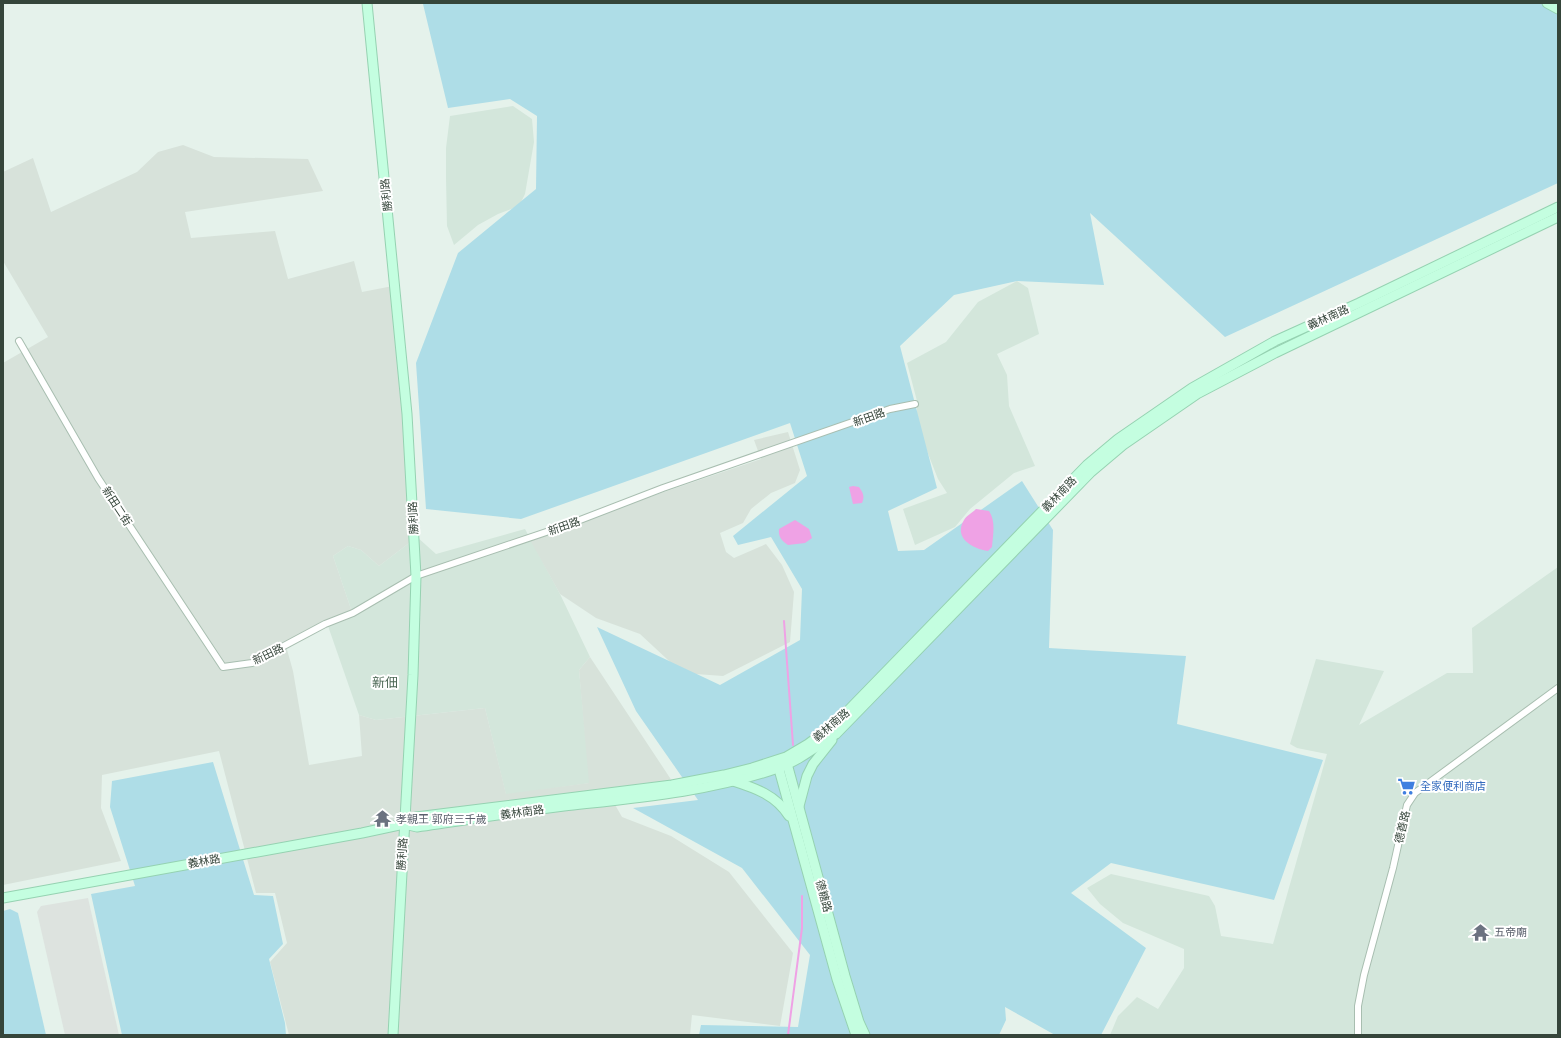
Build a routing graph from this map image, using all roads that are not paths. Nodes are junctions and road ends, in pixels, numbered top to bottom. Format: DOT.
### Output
graph roads {
  1 [pos="367,3"];
  2 [pos="1547,3"];
  3 [pos="1558,9"];
  4 [pos="1558,207"];
  5 [pos="1558,217"];
  6 [pos="18,341"];
  7 [pos="914,404"];
  8 [pos="416,576"];
  9 [pos="223,667"];
  10 [pos="1558,688"];
  11 [pos="836,734"];
  12 [pos="782,762"];
  13 [pos="733,782"];
  14 [pos="799,808"];
  15 [pos="404,824"];
  16 [pos="796,826"];
  17 [pos="3,898"];
  18 [pos="393,1035"];
  19 [pos="856,1035"];
  20 [pos="865,1035"];
  21 [pos="1358,1035"];
  1 -- 8 [label="street, 勝利路"];
  2 -- 3 [label="street"];
  4 -- 12 [label="street, 義林南路"];
  5 -- 11 [label="street, 義林南路"];
  6 -- 9 [label="street, 新田二街"];
  7 -- 8 [label="street, 新田路"];
  8 -- 9 [label="street, 新田路"];
  8 -- 15 [label="street, 勝利路"];
  10 -- 21 [label="street, 德善路"];
  11 -- 12 [label="street, 義林南路"];
  11 -- 14 [label="street"];
  12 -- 13 [label="street, 義林南路"];
  12 -- 14 [label="street, 德糖路"];
  12 -- 15 [label="street, 義林南路"];
  12 -- 16 [label="street, 德糖路"];
  13 -- 15 [label="street, 義林南路"];
  13 -- 16 [label="street"];
  14 -- 20 [label="street, 德糖路"];
  15 -- 17 [label="street, 義林路"];
  15 -- 18 [label="street, 勝利路"];
  16 -- 19 [label="street, 德糖路"];
}
